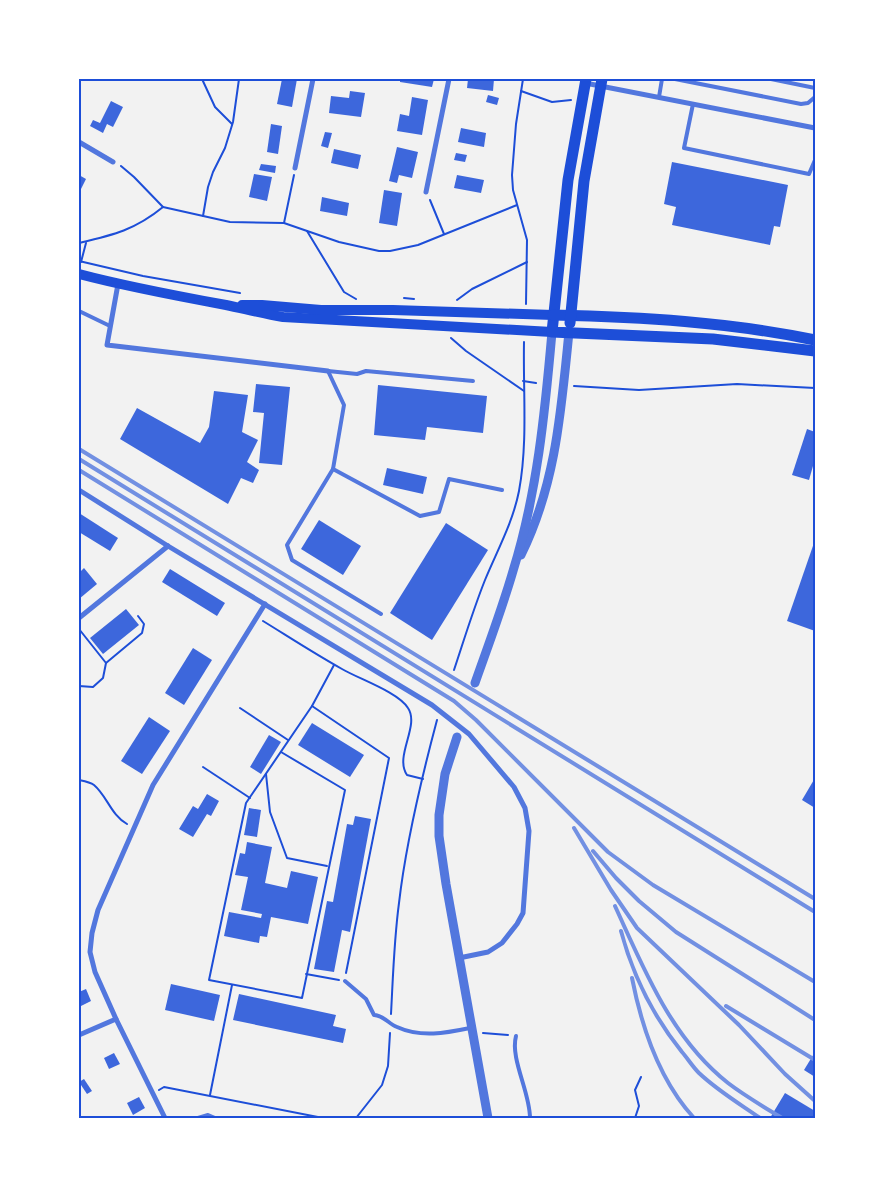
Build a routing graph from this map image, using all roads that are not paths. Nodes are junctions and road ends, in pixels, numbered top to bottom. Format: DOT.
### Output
graph roads {
  1 [pos="312,79"];
  2 [pos="448,79"];
  3 [pos="662,79"];
  4 [pos="675,79"];
  5 [pos="771,79"];
  6 [pos="585,81"];
  7 [pos="601,82"];
  8 [pos="815,88"];
  9 [pos="659,97"];
  10 [pos="815,97"];
  11 [pos="693,104"];
  12 [pos="815,128"];
  13 [pos="79,142"];
  14 [pos="815,160"];
  15 [pos="113,162"];
  16 [pos="295,168"];
  17 [pos="426,192"];
  18 [pos="79,274"];
  19 [pos="118,284"];
  20 [pos="228,306"];
  21 [pos="79,311"];
  22 [pos="553,315"];
  23 [pos="571,316"];
  24 [pos="110,326"];
  25 [pos="552,332"];
  26 [pos="569,332"];
  27 [pos="815,340"];
  28 [pos="815,351"];
  29 [pos="328,371"];
  30 [pos="473,381"];
  31 [pos="333,469"];
  32 [pos="79,490"];
  33 [pos="502,490"];
  34 [pos="168,546"];
  35 [pos="514,570"];
  36 [pos="265,604"];
  37 [pos="381,614"];
  38 [pos="79,618"];
  39 [pos="476,683"];
  40 [pos="456,737"];
  41 [pos="459,958"];
  42 [pos="345,981"];
  43 [pos="116,1019"];
  44 [pos="473,1028"];
  45 [pos="79,1035"];
  46 [pos="516,1036"];
  47 [pos="165,1118"];
  48 [pos="198,1118"];
  49 [pos="215,1118"];
  50 [pos="488,1118"];
  51 [pos="530,1118"];
  1 -- 16 [label="street"];
  2 -- 17 [label="street"];
  3 -- 9 [label="lane"];
  4 -- 10 [label="lane"];
  5 -- 8 [label="lane"];
  6 -- 7 [label="street"];
  6 -- 22 [label="main road"];
  7 -- 9 [label="street"];
  7 -- 23 [label="main road"];
  9 -- 11 [label="street"];
  11 -- 12 [label="street"];
  11 -- 14 [label="lane"];
  13 -- 15 [label="street"];
  18 -- 19 [label="main road"];
  19 -- 20 [label="main road"];
  19 -- 24 [label="street"];
  20 -- 22 [label="main road"];
  20 -- 25 [label="main road"];
  21 -- 24 [label="lane"];
  22 -- 23 [label="main road"];
  22 -- 25 [label="main road"];
  23 -- 26 [label="main road"];
  23 -- 27 [label="main road"];
  24 -- 29 [label="street"];
  25 -- 26 [label="main road"];
  25 -- 35 [label="street"];
  26 -- 28 [label="main road"];
  26 -- 35 [label="street"];
  29 -- 30 [label="lane"];
  29 -- 31 [label="lane"];
  31 -- 33 [label="lane"];
  31 -- 37 [label="lane"];
  32 -- 34 [label="street"];
  34 -- 36 [label="street"];
  34 -- 38 [label="street"];
  35 -- 39 [label="street"];
  36 -- 41 [label="street"];
  36 -- 43 [label="street"];
  40 -- 41 [label="street"];
  41 -- 44 [label="street"];
  42 -- 44 [label="lane"];
  43 -- 45 [label="street"];
  43 -- 47 [label="street"];
  44 -- 50 [label="street"];
  46 -- 51 [label="lane"];
  48 -- 49 [label="lane"];
}
